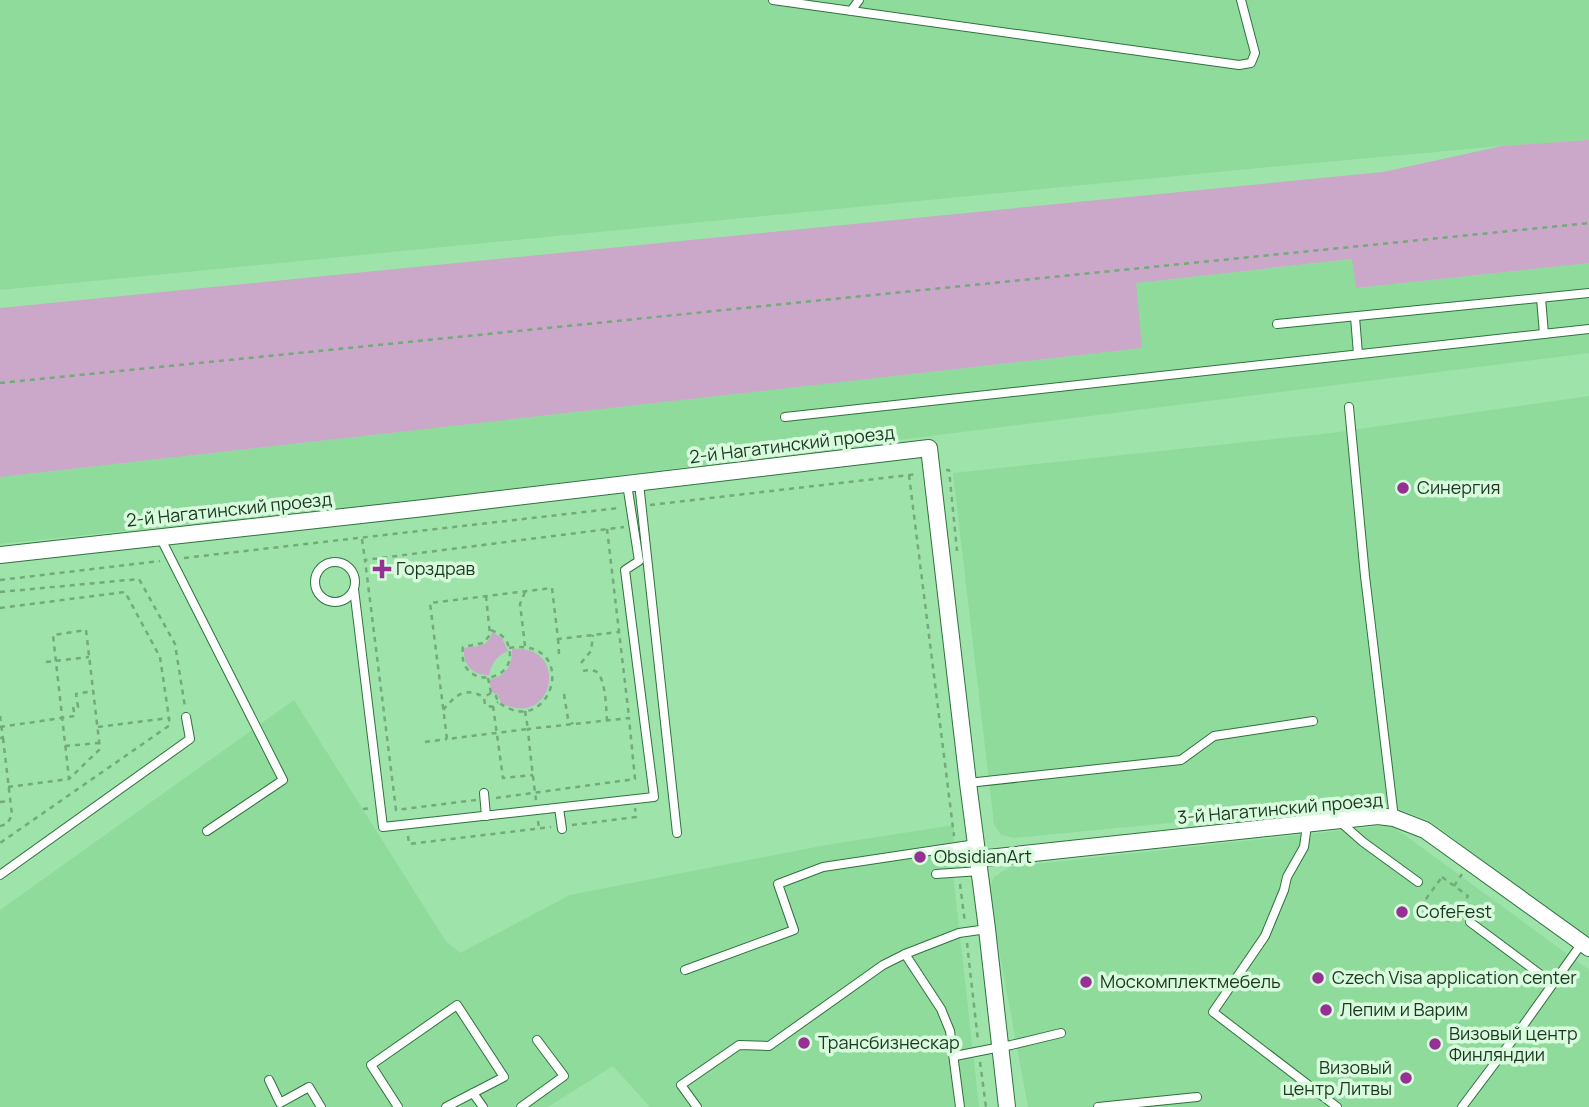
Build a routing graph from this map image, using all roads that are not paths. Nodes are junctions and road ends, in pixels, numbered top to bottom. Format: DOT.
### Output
graph roads {
  1 [pos="773,0"];
  2 [pos="859,0"];
  3 [pos="1241,0"];
  4 [pos="851,11"];
  5 [pos="1589,293"];
  6 [pos="1541,298"];
  7 [pos="1355,317"];
  8 [pos="1277,324"];
  9 [pos="1589,329"];
  10 [pos="1544,334"];
  11 [pos="1358,354"];
  12 [pos="1349,407"];
  13 [pos="785,416"];
  14 [pos="633,483"];
  15 [pos="160,537"];
  16 [pos="0,555"];
  17 [pos="354,589"];
  18 [pos="340,601"];
  19 [pos="357,615"];
  20 [pos="186,717"];
  21 [pos="1312,721"];
  22 [pos="968,783"];
  23 [pos="484,796"];
  24 [pos="559,808"];
  25 [pos="486,816"];
  26 [pos="1394,818"];
  27 [pos="1338,820"];
  28 [pos="1307,825"];
  29 [pos="561,828"];
  30 [pos="207,831"];
  31 [pos="677,833"];
  32 [pos="978,858"];
  33 [pos="936,874"];
  34 [pos="0,875"];
  35 [pos="1418,882"];
  36 [pos="1470,922"];
  37 [pos="988,929"];
  38 [pos="1586,946"];
  39 [pos="905,954"];
  40 [pos="685,970"];
  41 [pos="1553,984"];
  42 [pos="1061,1033"];
  43 [pos="537,1040"];
  44 [pos="1001,1047"];
  45 [pos="955,1056"];
  46 [pos="269,1080"];
  47 [pos="473,1093"];
  48 [pos="1197,1097"];
  49 [pos="321,1107"];
  50 [pos="398,1107"];
  51 [pos="446,1107"];
  52 [pos="483,1107"];
  53 [pos="521,1107"];
  54 [pos="697,1107"];
  55 [pos="960,1107"];
  56 [pos="1007,1107"];
  57 [pos="1098,1107"];
  58 [pos="1337,1107"];
  59 [pos="1462,1107"];
  1 -- 4 [label="lane"];
  2 -- 4 [label="lane"];
  3 -- 4 [label="lane"];
  5 -- 6 [label="lane"];
  6 -- 7 [label="lane"];
  6 -- 10 [label="lane"];
  7 -- 8 [label="lane"];
  7 -- 11 [label="lane"];
  9 -- 10 [label="lane"];
  10 -- 11 [label="lane"];
  11 -- 13 [label="lane"];
  12 -- 26 [label="lane"];
  14 -- 15 [label="street, 2-й Нагатинский проезд"];
  14 -- 22 [label="street, 2-й Нагатинский проезд"];
  14 -- 24 [label="lane"];
  14 -- 31 [label="lane"];
  15 -- 16 [label="street, 2-й Нагатинский проезд"];
  15 -- 30 [label="lane"];
  17 -- 18 [label="lane"];
  17 -- 18 [label="lane"];
  17 -- 19 [label="lane"];
  18 -- 19 [label="lane"];
  19 -- 25 [label="lane"];
  20 -- 34 [label="lane"];
  21 -- 22 [label="lane"];
  22 -- 32 [label="street, 2-й Нагатинский проезд"];
  23 -- 25 [label="lane"];
  24 -- 25 [label="lane"];
  24 -- 29 [label="lane"];
  26 -- 27 [label="street, 3-й Нагатинский проезд"];
  26 -- 38 [label="street, 3-й Нагатинский проезд"];
  27 -- 28 [label="street, 3-й Нагатинский проезд"];
  27 -- 35 [label="lane"];
  28 -- 32 [label="street, 3-й Нагатинский проезд"];
  28 -- 58 [label="lane"];
  32 -- 33 [label="lane"];
  32 -- 37 [label="street, 2-й Нагатинский проезд"];
  32 -- 40 [label="lane"];
  36 -- 41 [label="lane"];
  37 -- 39 [label="lane"];
  37 -- 44 [label="street, 2-й Нагатинский проезд"];
  38 -- 41 [label="lane"];
  39 -- 45 [label="lane"];
  39 -- 54 [label="lane"];
  41 -- 59 [label="lane"];
  42 -- 44 [label="lane"];
  43 -- 53 [label="lane"];
  44 -- 45 [label="lane"];
  44 -- 56 [label="street, 2-й Нагатинский проезд"];
  45 -- 55 [label="lane"];
  46 -- 49 [label="lane"];
  47 -- 50 [label="lane"];
  47 -- 51 [label="lane"];
  47 -- 52 [label="lane"];
  48 -- 57 [label="lane"];
}
